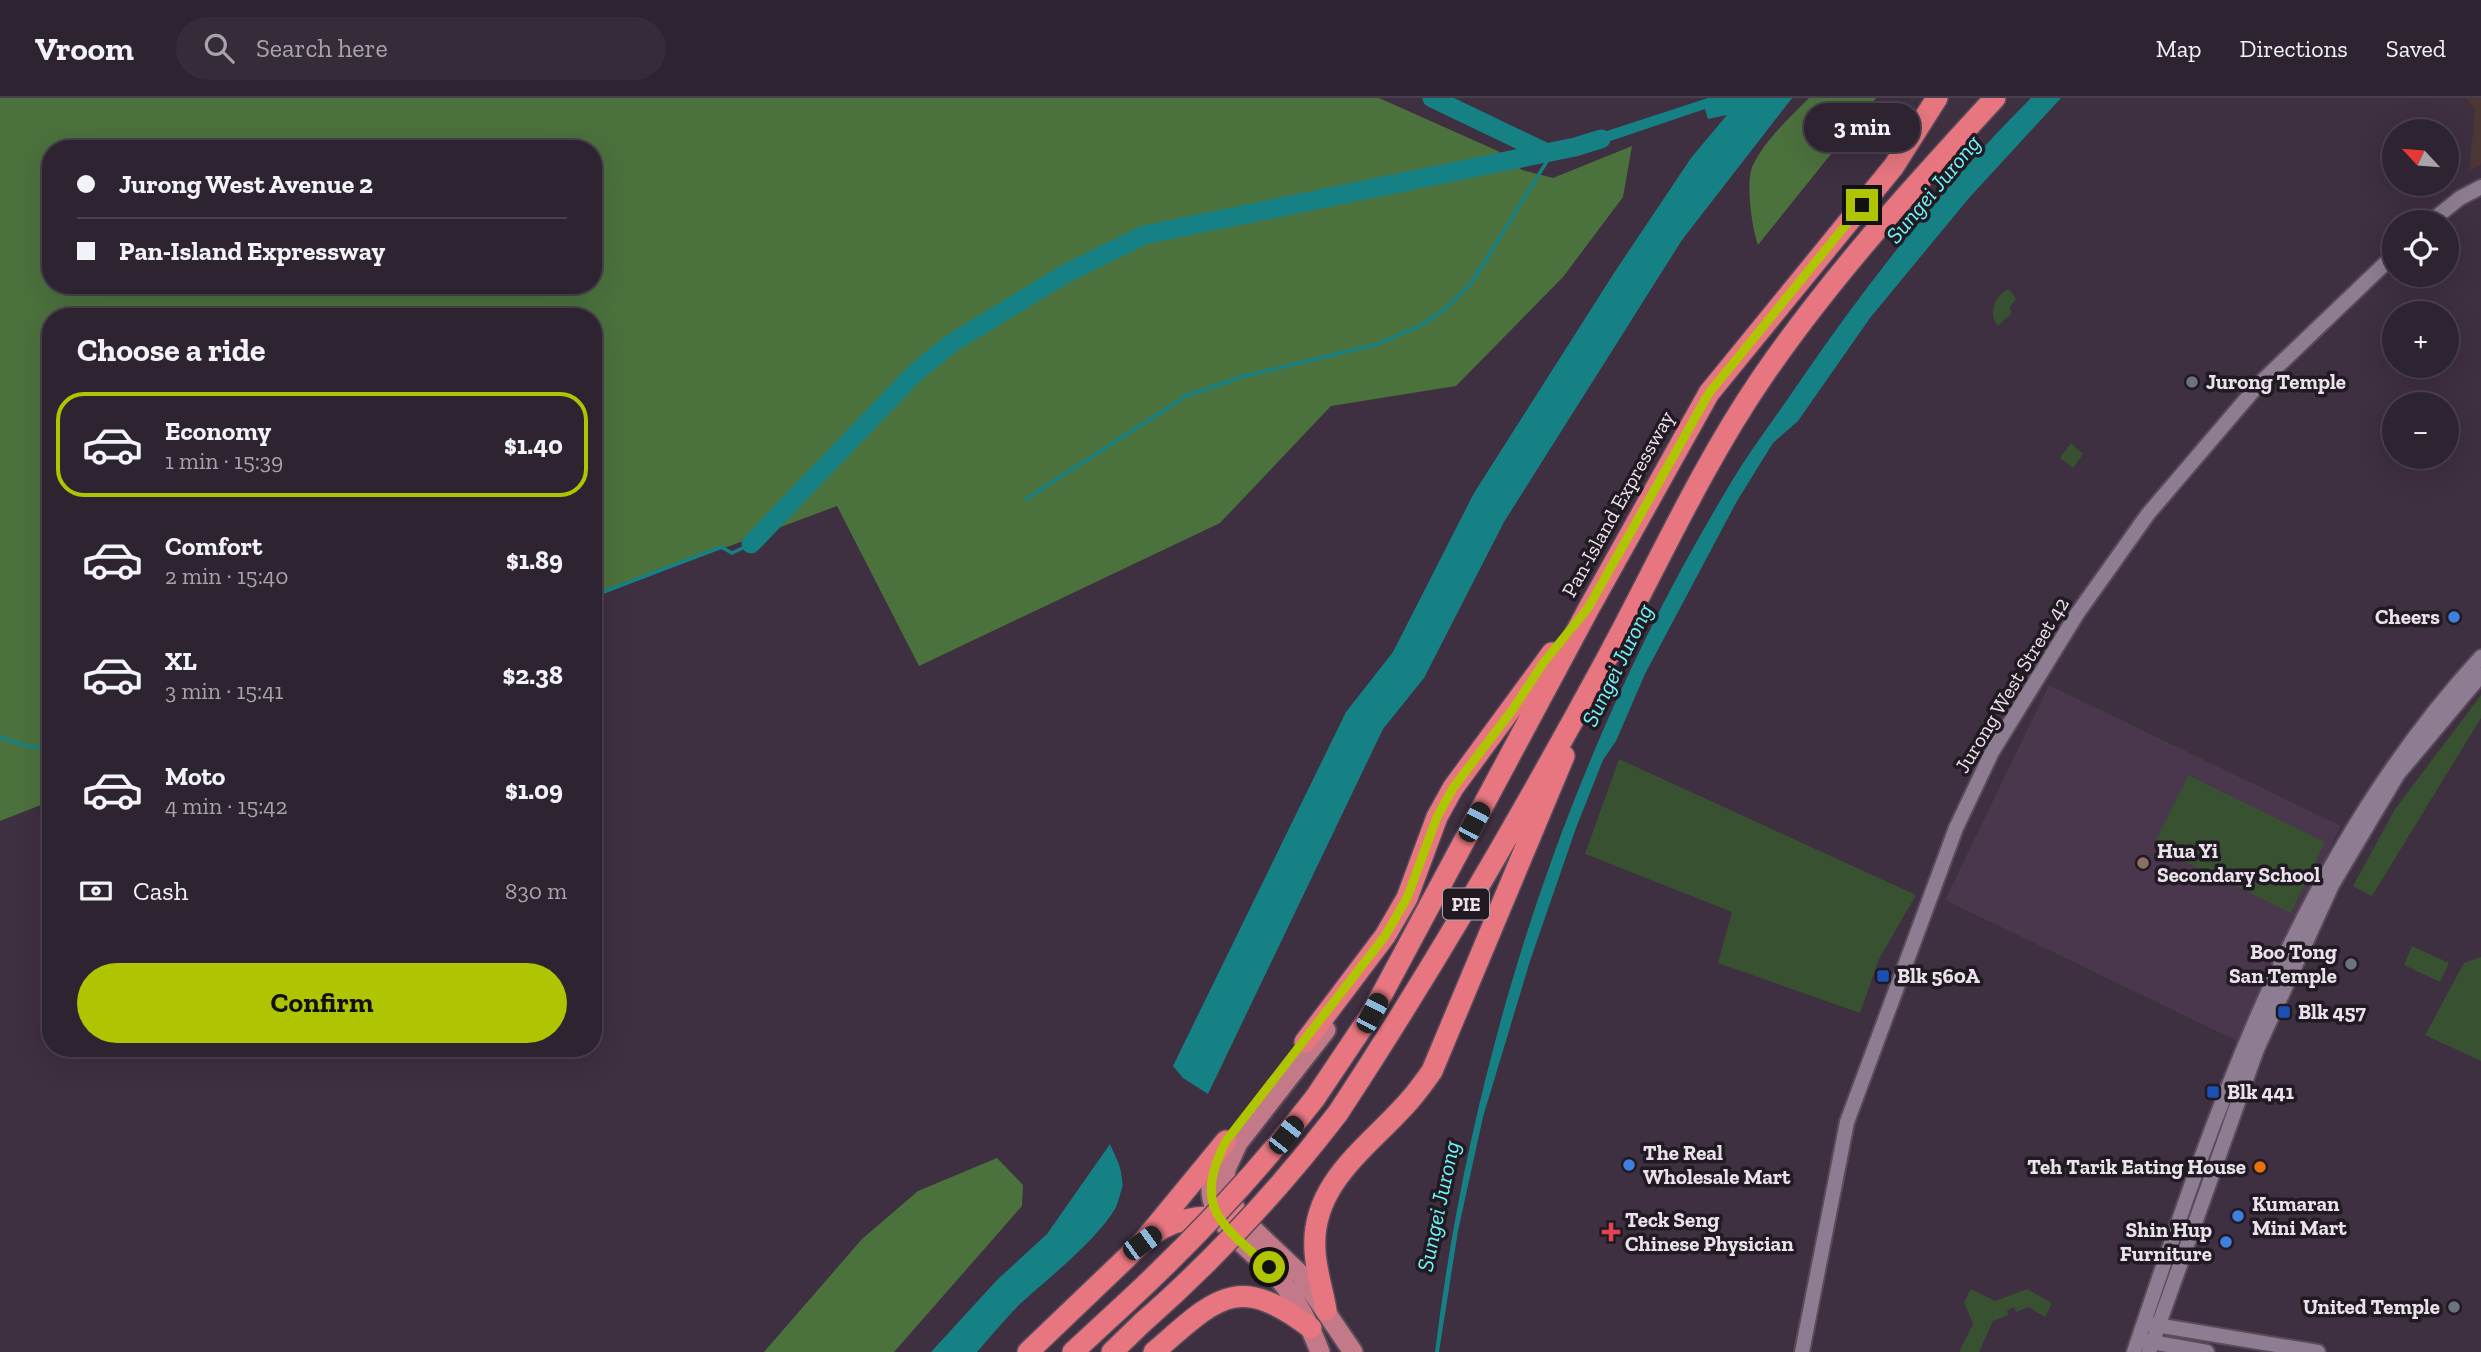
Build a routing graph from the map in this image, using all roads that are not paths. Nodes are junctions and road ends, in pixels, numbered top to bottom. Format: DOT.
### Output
graph roads {
  1 [pos="1937,98"];
  2 [pos="1995,98"];
  3 [pos="2481,187"];
  4 [pos="2445,210"];
  5 [pos="2382,266"];
  6 [pos="1588,608"];
  7 [pos="2481,657"];
  8 [pos="2481,675"];
  9 [pos="1588,692"];
  10 [pos="1339,998"];
  11 [pos="1305,1042"];
  12 [pos="1226,1141"];
  13 [pos="1218,1216"];
  14 [pos="1240,1217"];
  15 [pos="1142,1243"];
  16 [pos="1326,1310"];
  17 [pos="2151,1324"];
  18 [pos="1311,1328"];
  19 [pos="2143,1346"];
  20 [pos="1028,1352"];
  21 [pos="1073,1352"];
  22 [pos="1112,1352"];
  23 [pos="1154,1352"];
  24 [pos="1320,1352"];
  25 [pos="1353,1352"];
  26 [pos="1802,1352"];
  27 [pos="2207,1352"];
  28 [pos="2318,1352"];
  1 -- 6 [label="highway, Pan-Island Expressway / PIE"];
  2 -- 9 [label="highway, PIE"];
  3 -- 4 [label="street"];
  5 -- 26 [label="street, Jurong West Street 42"];
  6 -- 10 [label="highway"];
  6 -- 21 [label="highway, Pan-Island Expressway / PIE, bridge"];
  7 -- 17 [label="street"];
  8 -- 17 [label="street"];
  9 -- 16 [label="highway"];
  9 -- 22 [label="highway, PIE, bridge"];
  10 -- 11 [label="highway"];
  10 -- 14 [label="main road"];
  11 -- 12 [label="main road"];
  12 -- 13 [label="main road"];
  12 -- 15 [label="highway"];
  13 -- 14 [label="highway"];
  13 -- 15 [label="highway"];
  13 -- 18 [label="main road"];
  14 -- 16 [label="main road"];
  15 -- 20 [label="highway"];
  16 -- 25 [label="main road"];
  17 -- 19 [label="street"];
  17 -- 28 [label="street"];
  18 -- 23 [label="highway"];
  18 -- 24 [label="main road"];
  19 -- 27 [label="street"];
}
